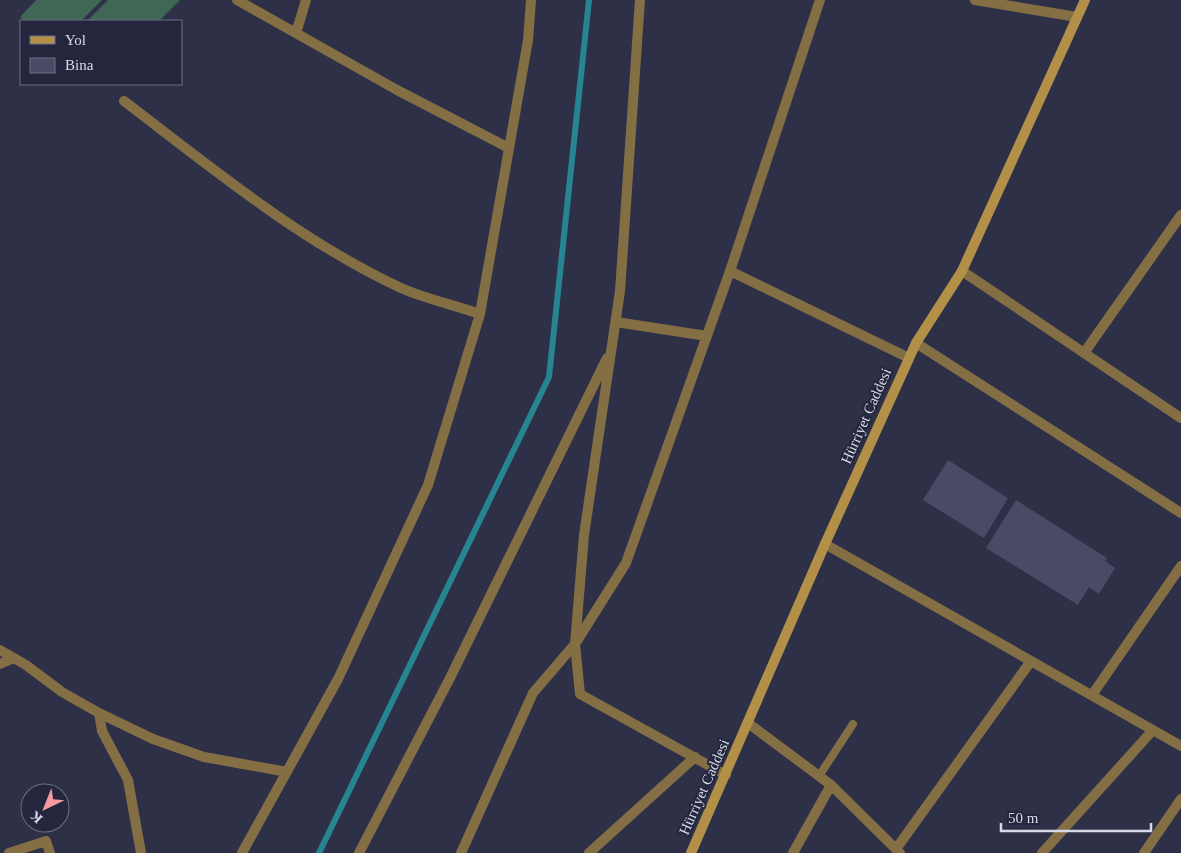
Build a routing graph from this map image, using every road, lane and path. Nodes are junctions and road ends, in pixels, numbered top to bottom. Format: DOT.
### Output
graph roads {
  1 [pos="237,0"];
  2 [pos="306,0"];
  3 [pos="531,0"];
  4 [pos="640,0"];
  5 [pos="820,0"];
  6 [pos="975,0"];
  7 [pos="1085,0"];
  8 [pos="1077,17"];
  9 [pos="296,33"];
  10 [pos="124,101"];
  11 [pos="509,148"];
  12 [pos="1181,215"];
  13 [pos="730,271"];
  14 [pos="962,271"];
  15 [pos="480,314"];
  16 [pos="616,322"];
  17 [pos="707,336"];
  18 [pos="916,343"];
  19 [pos="612,348"];
  20 [pos="1084,353"];
  21 [pos="909,358"];
  22 [pos="1181,418"];
  23 [pos="1181,513"];
  24 [pos="825,544"];
  25 [pos="1181,566"];
  26 [pos="575,644"];
  27 [pos="0,650"];
  28 [pos="14,658"];
  29 [pos="1031,661"];
  30 [pos="0,664"];
  31 [pos="1092,695"];
  32 [pos="98,713"];
  33 [pos="748,722"];
  34 [pos="853,724"];
  35 [pos="1153,730"];
  36 [pos="1181,746"];
  37 [pos="695,757"];
  38 [pos="287,772"];
  39 [pos="726,774"];
  40 [pos="819,776"];
  41 [pos="831,785"];
  42 [pos="1181,799"];
  43 [pos="898,851"];
  44 [pos="9,853"];
  45 [pos="50,853"];
  46 [pos="141,853"];
  47 [pos="242,853"];
  48 [pos="359,853"];
  49 [pos="461,853"];
  50 [pos="589,853"];
  51 [pos="691,853"];
  52 [pos="793,853"];
  53 [pos="1042,853"];
  54 [pos="1144,853"];
  1 -- 9 [label="street"];
  2 -- 9 [label="street"];
  3 -- 11 [label="street"];
  4 -- 16 [label="street"];
  5 -- 13 [label="street"];
  6 -- 8 [label="street"];
  7 -- 8 [label="street, Hürriyet Caddesi"];
  8 -- 14 [label="street, Hürriyet Caddesi"];
  9 -- 11 [label="street"];
  10 -- 15 [label="street"];
  11 -- 15 [label="street"];
  12 -- 20 [label="street"];
  13 -- 17 [label="street"];
  13 -- 21 [label="street"];
  14 -- 18 [label="street, Hürriyet Caddesi"];
  14 -- 20 [label="street"];
  15 -- 38 [label="street"];
  16 -- 17 [label="street"];
  16 -- 19 [label="street"];
  17 -- 26 [label="street"];
  18 -- 21 [label="street, Hürriyet Caddesi"];
  18 -- 23 [label="street"];
  19 -- 26 [label="street"];
  19 -- 48 [label="street"];
  20 -- 22 [label="street"];
  21 -- 24 [label="street, Hürriyet Caddesi"];
  24 -- 29 [label="street"];
  24 -- 33 [label="street, Hürriyet Caddesi"];
  25 -- 31 [label="street"];
  26 -- 37 [label="street"];
  26 -- 49 [label="street"];
  27 -- 28 [label="street"];
  28 -- 30 [label="street"];
  28 -- 32 [label="street"];
  29 -- 31 [label="street"];
  29 -- 43 [label="street"];
  31 -- 35 [label="street"];
  32 -- 38 [label="street"];
  32 -- 46 [label="street"];
  33 -- 39 [label="street, Hürriyet Caddesi"];
  33 -- 40 [label="street"];
  34 -- 40 [label="lane"];
  35 -- 36 [label="street"];
  35 -- 53 [label="street"];
  37 -- 39 [label="street"];
  37 -- 50 [label="street"];
  38 -- 47 [label="street"];
  39 -- 51 [label="street, Hürriyet Caddesi"];
  40 -- 41 [label="street"];
  41 -- 43 [label="street"];
  41 -- 52 [label="street"];
  42 -- 54 [label="street"];
  44 -- 45 [label="street"];
}
